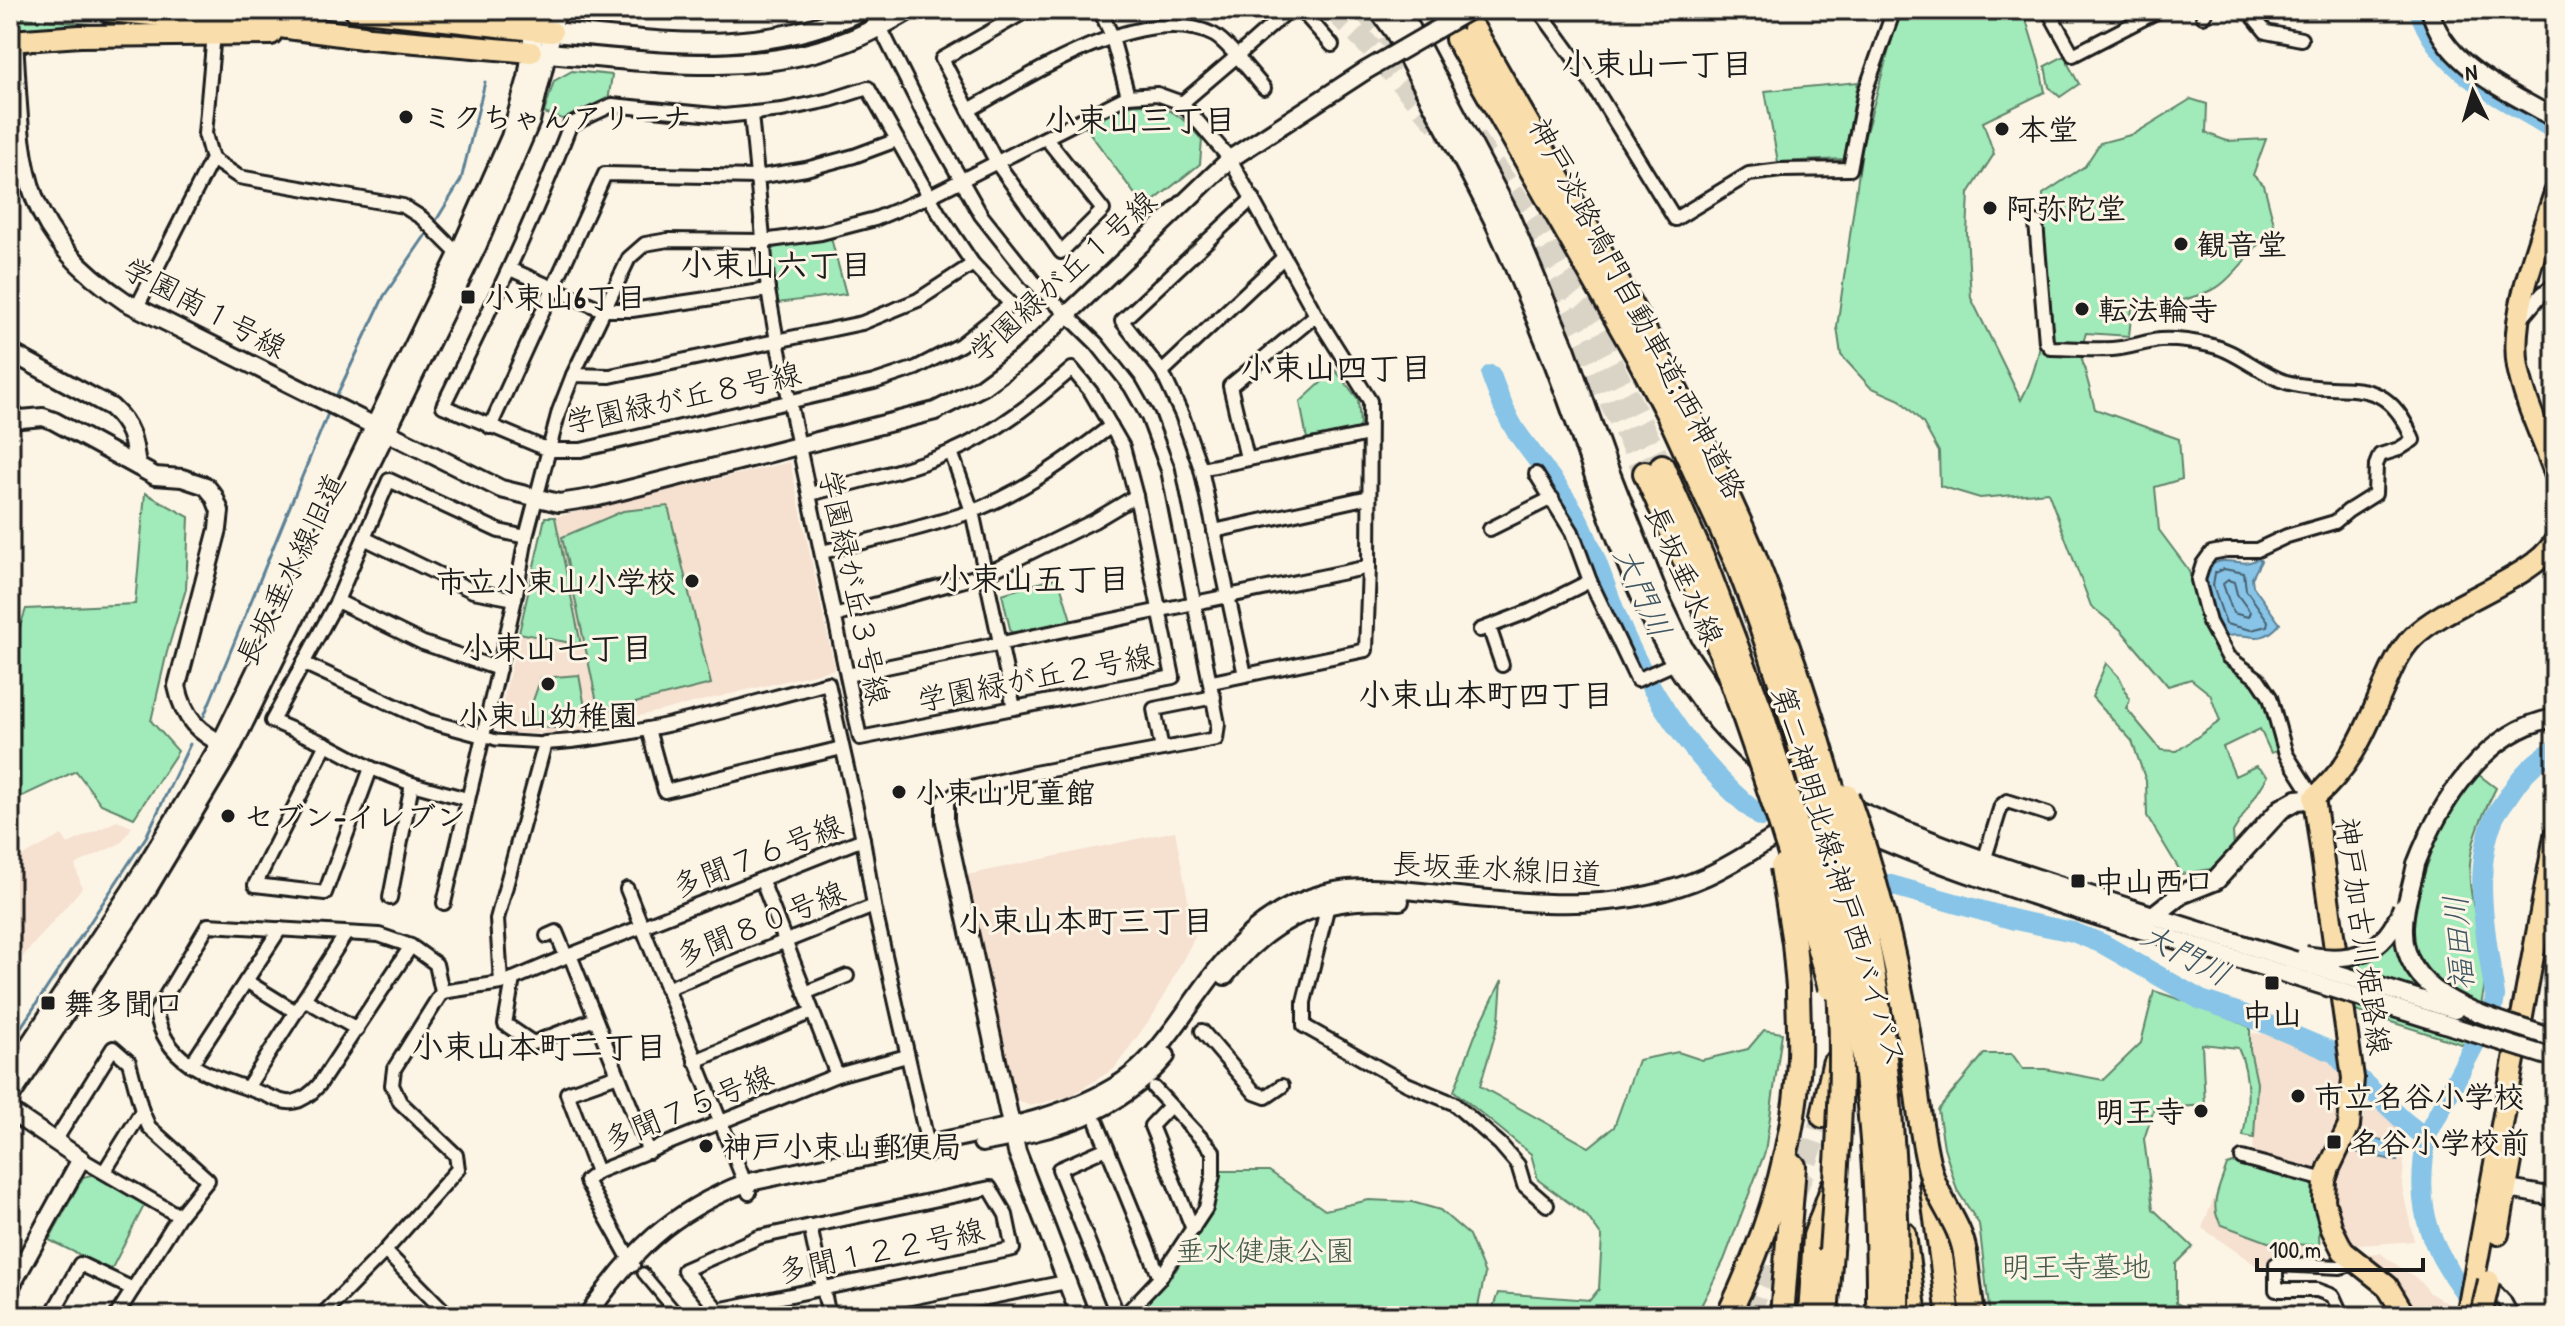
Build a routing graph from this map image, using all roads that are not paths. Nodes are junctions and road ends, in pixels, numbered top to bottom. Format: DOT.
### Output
graph roads {
  1 [pos="108,10"];
  2 [pos="355,10"];
  3 [pos="555,10"];
  4 [pos="861,10"];
  5 [pos="868,10"];
  6 [pos="909,10"];
  7 [pos="1028,10"];
  8 [pos="1100,10"];
  9 [pos="1289,10"];
  10 [pos="1301,10"];
  11 [pos="1379,10"];
  12 [pos="1398,10"];
  13 [pos="1539,10"];
  14 [pos="1894,10"];
  15 [pos="2048,10"];
  16 [pos="2160,10"];
  17 [pos="2248,10"];
  18 [pos="2430,10"];
  19 [pos="542,24"];
  20 [pos="1467,26"];
  21 [pos="880,27"];
  22 [pos="214,33"];
  23 [pos="1111,34"];
  24 [pos="363,37"];
  25 [pos="2301,39"];
  26 [pos="12,40"];
  27 [pos="1332,45"];
  28 [pos="539,53"];
  29 [pos="1237,56"];
  30 [pos="1264,88"];
  31 [pos="1128,96"];
  32 [pos="1182,103"];
  33 [pos="969,110"];
  34 [pos="751,114"];
  35 [pos="2555,119"];
  36 [pos="1046,138"];
  37 [pos="897,140"];
  38 [pos="212,159"];
  39 [pos="1230,159"];
  40 [pos="997,163"];
  41 [pos="757,177"];
  42 [pos="961,181"];
  43 [pos="2555,193"];
  44 [pos="930,196"];
  45 [pos="1253,198"];
  46 [pos="2036,222"];
  47 [pos="763,241"];
  48 [pos="458,254"];
  49 [pos="1284,257"];
  50 [pos="973,264"];
  51 [pos="510,269"];
  52 [pos="2555,284"];
  53 [pos="554,289"];
  54 [pos="768,290"];
  55 [pos="137,307"];
  56 [pos="603,310"];
  57 [pos="1067,314"];
  58 [pos="1316,315"];
  59 [pos="2518,323"];
  60 [pos="777,341"];
  61 [pos="10,352"];
  62 [pos="1162,372"];
  63 [pos="573,375"];
  64 [pos="790,401"];
  65 [pos="356,416"];
  66 [pos="10,420"];
  67 [pos="1111,426"];
  68 [pos="490,427"];
  69 [pos="382,429"];
  70 [pos="1369,434"];
  71 [pos="800,447"];
  72 [pos="549,450"];
  73 [pos="951,452"];
  74 [pos="1247,458"];
  75 [pos="137,466"];
  76 [pos="1201,469"];
  77 [pos="1654,470"];
  78 [pos="2555,473"];
  79 [pos="1536,474"];
  80 [pos="810,494"];
  81 [pos="1136,496"];
  82 [pos="1369,497"];
  83 [pos="536,498"];
  84 [pos="1552,498"];
  85 [pos="972,511"];
  86 [pos="1490,529"];
  87 [pos="1214,531"];
  88 [pos="526,537"];
  89 [pos="364,538"];
  90 [pos="2555,541"];
  91 [pos="822,552"];
  92 [pos="1369,567"];
  93 [pos="1698,569"];
  94 [pos="986,574"];
  95 [pos="1590,581"];
  96 [pos="1229,597"];
  97 [pos="515,599"];
  98 [pos="337,601"];
  99 [pos="1196,603"];
  100 [pos="1160,610"];
  101 [pos="834,616"];
  102 [pos="1771,625"];
  103 [pos="1000,645"];
  104 [pos="303,663"];
  105 [pos="1675,663"];
  106 [pos="1502,665"];
  107 [pos="499,669"];
  108 [pos="847,675"];
  109 [pos="1245,675"];
  110 [pos="1212,682"];
  111 [pos="1214,697"];
  112 [pos="1014,708"];
  113 [pos="2555,718"];
  114 [pos="648,729"];
  115 [pos="483,736"];
  116 [pos="860,738"];
  117 [pos="545,743"];
  118 [pos="326,744"];
  119 [pos="226,747"];
  120 [pos="842,748"];
  121 [pos="1162,749"];
  122 [pos="371,768"];
  123 [pos="412,784"];
  124 [pos="2314,798"];
  125 [pos="467,799"];
  126 [pos="945,802"];
  127 [pos="1826,808"];
  128 [pos="2048,814"];
  129 [pos="2555,836"];
  130 [pos="863,839"];
  131 [pos="1984,861"];
  132 [pos="2416,864"];
  133 [pos="762,881"];
  134 [pos="627,889"];
  135 [pos="390,898"];
  136 [pos="1329,898"];
  137 [pos="444,903"];
  138 [pos="2555,903"];
  139 [pos="874,906"];
  140 [pos="2148,923"];
  141 [pos="641,927"];
  142 [pos="280,929"];
  143 [pos="345,935"];
  144 [pos="547,936"];
  145 [pos="785,941"];
  146 [pos="411,946"];
  147 [pos="568,956"];
  148 [pos="2299,965"];
  149 [pos="847,976"];
  150 [pos="246,981"];
  151 [pos="507,981"];
  152 [pos="666,989"];
  153 [pos="442,992"];
  154 [pos="805,993"];
  155 [pos="304,999"];
  156 [pos="296,1012"];
  157 [pos="812,1012"];
  158 [pos="595,1019"];
  159 [pos="357,1029"];
  160 [pos="1202,1031"];
  161 [pos="2552,1047"];
  162 [pos="907,1056"];
  163 [pos="695,1061"];
  164 [pos="191,1065"];
  165 [pos="1799,1071"];
  166 [pos="10,1073"];
  167 [pos="618,1075"];
  168 [pos="837,1075"];
  169 [pos="1282,1086"];
  170 [pos="247,1088"];
  171 [pos="1154,1088"];
  172 [pos="10,1098"];
  173 [pos="1170,1106"];
  174 [pos="10,1111"];
  175 [pos="142,1111"];
  176 [pos="1823,1116"];
  177 [pos="1097,1123"];
  178 [pos="720,1124"];
  179 [pos="1012,1131"];
  180 [pos="1878,1137"];
  181 [pos="55,1141"];
  182 [pos="1107,1148"];
  183 [pos="930,1149"];
  184 [pos="649,1152"];
  185 [pos="2242,1158"];
  186 [pos="81,1159"];
  187 [pos="1931,1167"];
  188 [pos="104,1172"];
  189 [pos="597,1172"];
  190 [pos="2325,1180"];
  191 [pos="747,1188"];
  192 [pos="2499,1188"];
  193 [pos="2555,1197"];
  194 [pos="1547,1205"];
  195 [pos="179,1216"];
  196 [pos="810,1226"];
  197 [pos="1193,1229"];
  198 [pos="1904,1233"];
  199 [pos="1822,1250"];
  200 [pos="385,1251"];
  201 [pos="2356,1263"];
  202 [pos="636,1266"];
  203 [pos="2483,1276"];
  204 [pos="1160,1278"];
  205 [pos="1066,1282"];
  206 [pos="10,1288"];
  207 [pos="823,1288"];
  208 [pos="133,1289"];
  209 [pos="961,1310"];
  210 [pos="2472,1315"];
  211 [pos="51,1316"];
  212 [pos="116,1316"];
  213 [pos="321,1316"];
  214 [pos="449,1316"];
  215 [pos="587,1316"];
  216 [pos="599,1316"];
  217 [pos="679,1316"];
  218 [pos="829,1316"];
  219 [pos="897,1316"];
  220 [pos="1080,1316"];
  221 [pos="1121,1316"];
  222 [pos="1728,1316"];
  223 [pos="1782,1316"];
  224 [pos="1810,1316"];
  225 [pos="1826,1316"];
  226 [pos="1878,1316"];
  227 [pos="1898,1316"];
  228 [pos="1915,1316"];
  229 [pos="1922,1316"];
  230 [pos="1949,1316"];
  231 [pos="1973,1316"];
  232 [pos="2342,1316"];
  233 [pos="2405,1316"];
  234 [pos="2512,1316"];
  1 -- 24 [label="highway"];
  2 -- 19 [label="main road"];
  3 -- 19 [label="main road"];
  4 -- 19 [label="main road"];
  5 -- 21 [label="street"];
  6 -- 21 [label="main road"];
  7 -- 33 [label="street"];
  8 -- 23 [label="street"];
  9 -- 29 [label="street"];
  10 -- 27 [label="street"];
  11 -- 105 [label="main road, 長坂垂水線"];
  12 -- 127 [label="main road, 長坂垂水線"];
  13 -- 14 [label="street"];
  15 -- 16 [label="street"];
  17 -- 25 [label="street"];
  18 -- 35 [label="street"];
  19 -- 28 [label="main road"];
  20 -- 39 [label="street, 学園緑が丘１号線, bridge"];
  20 -- 102 [label="highway, 神戸淡路鳴門自動車道;西神道路, bridge"];
  21 -- 28 [label="main road"];
  21 -- 42 [label="street"];
  22 -- 24 [label="main road"];
  22 -- 26 [label="main road"];
  22 -- 38 [label="street"];
  23 -- 29 [label="street"];
  23 -- 31 [label="street"];
  23 -- 33 [label="street"];
  24 -- 28 [label="main road"];
  26 -- 55 [label="street, 学園南１号線"];
  28 -- 48 [label="street, 長坂垂水線旧道"];
  28 -- 69 [label="street, 長坂垂水線旧道"];
  29 -- 30 [label="street"];
  29 -- 32 [label="street"];
  31 -- 32 [label="street"];
  31 -- 36 [label="street"];
  32 -- 39 [label="street"];
  33 -- 40 [label="street"];
  34 -- 37 [label="street, 学園緑が丘８号線"];
  34 -- 41 [label="street, 学園緑が丘３号線"];
  34 -- 51 [label="street, 学園緑が丘８号線"];
  36 -- 40 [label="street"];
  36 -- 40 [label="street"];
  37 -- 41 [label="street"];
  37 -- 44 [label="street, 学園緑が丘８号線"];
  38 -- 48 [label="street"];
  38 -- 55 [label="street"];
  39 -- 45 [label="street"];
  39 -- 57 [label="street, 学園緑が丘１号線"];
  40 -- 42 [label="street"];
  41 -- 47 [label="street, 学園緑が丘３号線"];
  41 -- 53 [label="street"];
  42 -- 44 [label="street"];
  42 -- 57 [label="street"];
  43 -- 59 [label="main road"];
  44 -- 47 [label="street"];
  44 -- 50 [label="street, 学園緑が丘８号線"];
  45 -- 49 [label="street"];
  45 -- 62 [label="street"];
  46 -- 124 [label="street"];
  47 -- 54 [label="street, 学園緑が丘３号線"];
  47 -- 56 [label="street"];
  48 -- 69 [label="street, 長坂垂水線旧道"];
  49 -- 58 [label="street"];
  49 -- 62 [label="street"];
  50 -- 60 [label="street"];
  50 -- 64 [label="street, 学園緑が丘８号線"];
  51 -- 53 [label="street"];
  51 -- 68 [label="street, 学園緑が丘８号線"];
  52 -- 59 [label="street"];
  53 -- 56 [label="street"];
  53 -- 68 [label="street"];
  54 -- 56 [label="street"];
  54 -- 60 [label="street, 学園緑が丘３号線"];
  55 -- 65 [label="street, 学園南１号線"];
  56 -- 63 [label="street"];
  57 -- 71 [label="street, 学園緑が丘１号線"];
  57 -- 99 [label="street"];
  58 -- 70 [label="street"];
  58 -- 74 [label="street"];
  59 -- 78 [label="main road"];
  60 -- 63 [label="street"];
  60 -- 64 [label="street, 学園緑が丘３号線"];
  61 -- 75 [label="street"];
  62 -- 76 [label="street"];
  63 -- 72 [label="street"];
  64 -- 71 [label="street, 学園緑が丘３号線"];
  64 -- 72 [label="street, 学園緑が丘８号線"];
  65 -- 69 [label="street, 学園緑が丘１号線"];
  66 -- 75 [label="street"];
  67 -- 73 [label="street, 学園緑が丘２号線"];
  67 -- 81 [label="street, 学園緑が丘２号線"];
  67 -- 85 [label="street"];
  68 -- 72 [label="street, 学園緑が丘８号線"];
  69 -- 83 [label="street, 学園緑が丘１号線"];
  69 -- 119 [label="street, 長坂垂水線旧道"];
  70 -- 74 [label="street"];
  70 -- 82 [label="street"];
  71 -- 80 [label="street, 学園緑が丘３号線"];
  71 -- 83 [label="street, 学園緑が丘１号線"];
  72 -- 83 [label="street"];
  73 -- 80 [label="street, 学園緑が丘２号線"];
  73 -- 85 [label="street"];
  74 -- 76 [label="street"];
  75 -- 119 [label="street"];
  76 -- 87 [label="street"];
  77 -- 93 [label="highway, 第二神明北線;神戸西バイパス"];
  79 -- 84 [label="street"];
  80 -- 91 [label="street, 学園緑が丘３号線"];
  81 -- 94 [label="street"];
  81 -- 100 [label="street, 学園緑が丘２号線"];
  82 -- 87 [label="street"];
  82 -- 92 [label="street"];
  83 -- 88 [label="street"];
  84 -- 86 [label="street"];
  84 -- 95 [label="street"];
  85 -- 91 [label="street"];
  85 -- 94 [label="street"];
  87 -- 96 [label="street"];
  88 -- 89 [label="street"];
  88 -- 97 [label="street"];
  89 -- 97 [label="street"];
  89 -- 98 [label="street"];
  90 -- 124 [label="main road, 神戸加古川姫路線"];
  91 -- 101 [label="street, 学園緑が丘３号線"];
  92 -- 96 [label="street"];
  92 -- 109 [label="street"];
  93 -- 165 [label="highway, bridge"];
  93 -- 180 [label="highway, 第二神明北線;神戸西バイパス, bridge"];
  94 -- 101 [label="street"];
  94 -- 103 [label="street"];
  95 -- 105 [label="street"];
  95 -- 106 [label="street"];
  96 -- 99 [label="street"];
  96 -- 109 [label="street"];
  97 -- 107 [label="street"];
  98 -- 104 [label="street"];
  98 -- 107 [label="street"];
  99 -- 100 [label="street"];
  99 -- 110 [label="street"];
  100 -- 103 [label="street"];
  100 -- 112 [label="street, 学園緑が丘２号線"];
  101 -- 108 [label="street, 学園緑が丘３号線"];
  102 -- 187 [label="highway, bridge"];
  102 -- 199 [label="highway, bridge"];
  102 -- 226 [label="highway, 神戸淡路鳴門自動車道;西神道路, bridge"];
  102 -- 227 [label="highway, 神戸淡路鳴門自動車道;西神道路, bridge"];
  103 -- 108 [label="street"];
  103 -- 112 [label="street"];
  104 -- 115 [label="street"];
  104 -- 118 [label="street"];
  105 -- 127 [label="main road, 長坂垂水線"];
  107 -- 115 [label="street"];
  108 -- 116 [label="street, 学園緑が丘３号線"];
  109 -- 110 [label="street"];
  110 -- 111 [label="street"];
  111 -- 121 [label="street"];
  111 -- 121 [label="street"];
  112 -- 116 [label="street, 学園緑が丘２号線"];
  113 -- 132 [label="street"];
  114 -- 117 [label="street"];
  114 -- 120 [label="street"];
  114 -- 120 [label="street"];
  115 -- 117 [label="street"];
  115 -- 125 [label="street"];
  117 -- 151 [label="street"];
  118 -- 122 [label="street"];
  118 -- 122 [label="street"];
  119 -- 166 [label="street, 長坂垂水線旧道"];
  119 -- 172 [label="street, 長坂垂水線旧道"];
  120 -- 130 [label="street"];
  121 -- 126 [label="street"];
  122 -- 123 [label="street"];
  123 -- 125 [label="street"];
  123 -- 135 [label="street"];
  124 -- 140 [label="main road"];
  124 -- 190 [label="main road, 神戸加古川姫路線"];
  125 -- 137 [label="street"];
  126 -- 179 [label="street"];
  127 -- 131 [label="main road, 長坂垂水線"];
  127 -- 136 [label="street, 長坂垂水線旧道"];
  127 -- 140 [label="main road, 長坂垂水線"];
  127 -- 176 [label="highway"];
  127 -- 187 [label="highway"];
  128 -- 131 [label="street"];
  129 -- 192 [label="main road"];
  130 -- 133 [label="street, 多聞７６号線"];
  130 -- 139 [label="street, 多聞７６号線"];
  131 -- 140 [label="main road, 長坂垂水線"];
  132 -- 148 [label="street, bridge"];
  132 -- 161 [label="street, bridge"];
  133 -- 141 [label="street, 多聞７６号線"];
  133 -- 145 [label="street"];
  134 -- 141 [label="street"];
  136 -- 179 [label="street, 長坂垂水線旧道"];
  136 -- 194 [label="street"];
  138 -- 192 [label="main road"];
  139 -- 145 [label="street, 多聞８０号線"];
  139 -- 162 [label="street, 多聞７６号線"];
  140 -- 148 [label="street"];
  140 -- 148 [label="street"];
  141 -- 147 [label="street, 多聞７６号線"];
  141 -- 152 [label="street"];
  142 -- 143 [label="street"];
  142 -- 150 [label="street"];
  142 -- 164 [label="street"];
  143 -- 146 [label="street"];
  143 -- 155 [label="street"];
  144 -- 147 [label="street"];
  145 -- 152 [label="street, 多聞８０号線"];
  145 -- 154 [label="street"];
  146 -- 153 [label="street"];
  146 -- 159 [label="street"];
  147 -- 151 [label="street, 多聞７６号線"];
  147 -- 158 [label="street"];
  148 -- 161 [label="street, bridge"];
  149 -- 154 [label="street"];
  150 -- 156 [label="street"];
  150 -- 164 [label="street"];
  151 -- 153 [label="street, 多聞７６号線"];
  151 -- 158 [label="street"];
  152 -- 163 [label="street"];
  153 -- 200 [label="street"];
  154 -- 157 [label="street"];
  155 -- 156 [label="street"];
  155 -- 159 [label="street"];
  156 -- 170 [label="street"];
  157 -- 163 [label="street"];
  157 -- 168 [label="street"];
  158 -- 167 [label="street"];
  159 -- 170 [label="street"];
  160 -- 169 [label="street"];
  162 -- 168 [label="street, 多聞７５号線"];
  162 -- 183 [label="street, 多聞７６号線"];
  163 -- 178 [label="street"];
  164 -- 170 [label="street"];
  165 -- 222 [label="highway"];
  165 -- 223 [label="highway"];
  167 -- 184 [label="street"];
  167 -- 189 [label="street"];
  168 -- 178 [label="street, 多聞７５号線"];
  171 -- 173 [label="street"];
  173 -- 197 [label="street"];
  173 -- 197 [label="street"];
  174 -- 181 [label="street"];
  175 -- 181 [label="street"];
  175 -- 188 [label="street"];
  175 -- 195 [label="street"];
  177 -- 182 [label="street"];
  178 -- 184 [label="street, 多聞７５号線"];
  178 -- 191 [label="street"];
  179 -- 183 [label="street, 長坂垂水線旧道"];
  179 -- 205 [label="street"];
  180 -- 198 [label="highway, 第二神明北線;神戸西バイパス"];
  180 -- 227 [label="highway, 第二神明北線;神戸西バイパス"];
  181 -- 186 [label="street"];
  182 -- 204 [label="street"];
  182 -- 221 [label="street"];
  183 -- 191 [label="street, 長坂垂水線旧道"];
  184 -- 189 [label="street, 多聞７５号線"];
  185 -- 190 [label="street"];
  186 -- 188 [label="street"];
  186 -- 206 [label="street"];
  187 -- 230 [label="highway, bridge"];
  187 -- 231 [label="highway, bridge"];
  188 -- 195 [label="street"];
  189 -- 202 [label="street, 多聞７５号線"];
  190 -- 201 [label="main road"];
  191 -- 202 [label="street, 長坂垂水線旧道"];
  192 -- 193 [label="street"];
  192 -- 203 [label="main road"];
  195 -- 208 [label="street"];
  196 -- 207 [label="street"];
  196 -- 207 [label="street, 多聞１２２号線"];
  196 -- 207 [label="street, 多聞１２２号線"];
  197 -- 204 [label="street"];
  198 -- 228 [label="highway, 第二神明北線;神戸西バイパス"];
  198 -- 229 [label="highway"];
  199 -- 224 [label="highway"];
  199 -- 225 [label="highway"];
  200 -- 213 [label="street"];
  200 -- 214 [label="street"];
  201 -- 232 [label="street"];
  201 -- 233 [label="main road"];
  202 -- 215 [label="street, 長坂垂水線旧道"];
  202 -- 216 [label="street, 長坂垂水線旧道"];
  202 -- 217 [label="street"];
  203 -- 210 [label="main road, bridge"];
  203 -- 234 [label="street"];
  204 -- 221 [label="street"];
  205 -- 209 [label="street"];
  205 -- 220 [label="street"];
  207 -- 218 [label="street"];
  208 -- 211 [label="street"];
  208 -- 212 [label="street"];
  209 -- 219 [label="street"];
}
